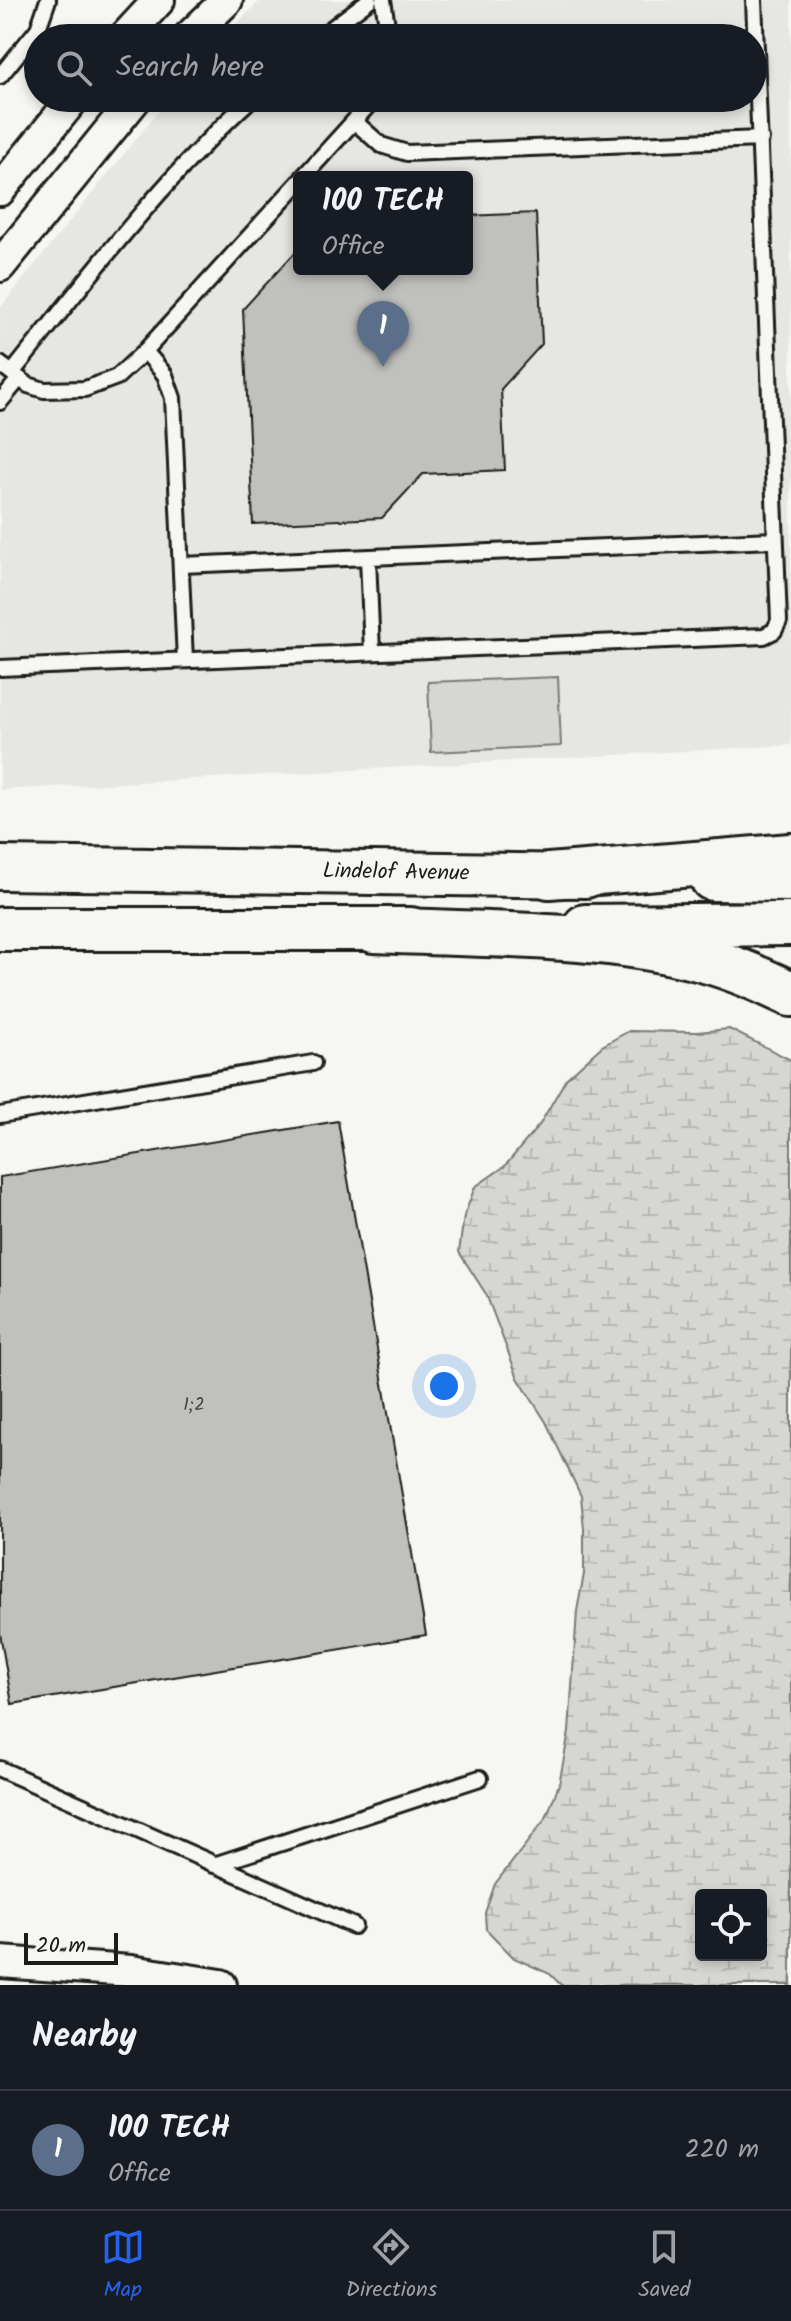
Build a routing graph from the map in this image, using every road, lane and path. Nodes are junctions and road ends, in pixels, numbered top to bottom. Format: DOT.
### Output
graph roads {
  1 [pos="48,0"];
  2 [pos="159,0"];
  3 [pos="227,0"];
  4 [pos="369,0"];
  5 [pos="383,0"];
  6 [pos="754,0"];
  7 [pos="40,24"];
  8 [pos="137,24"];
  9 [pos="202,24"];
  10 [pos="337,24"];
  11 [pos="387,24"];
  12 [pos="755,24"];
  13 [pos="24,46"];
  14 [pos="0,76"];
  15 [pos="63,112"];
  16 [pos="125,112"];
  17 [pos="238,112"];
  18 [pos="362,112"];
  19 [pos="760,112"];
  20 [pos="354,121"];
  21 [pos="761,139"];
  22 [pos="308,171"];
  23 [pos="293,189"];
  24 [pos="0,190"];
  25 [pos="0,266"];
  26 [pos="145,351"];
  27 [pos="10,372"];
  28 [pos="0,402"];
  29 [pos="774,540"];
  30 [pos="368,558"];
  31 [pos="181,565"];
  32 [pos="372,652"];
  33 [pos="185,660"];
  34 [pos="0,668"];
  35 [pos="791,856"];
  36 [pos="0,868"];
  37 [pos="549,876"];
  38 [pos="791,880"];
  39 [pos="791,924"];
  40 [pos="0,929"];
  41 [pos="374,930"];
  42 [pos="791,994"];
  43 [pos="313,1063"];
  44 [pos="0,1115"];
  45 [pos="0,1769"];
  46 [pos="480,1778"];
  47 [pos="214,1865"];
  48 [pos="354,1926"];
  49 [pos="0,1962"];
  50 [pos="56,1975"];
  51 [pos="221,1985"];
  1 -- 7 [label="lane"];
  2 -- 8 [label="street"];
  3 -- 9 [label="street"];
  4 -- 10 [label="lane"];
  5 -- 11 [label="lane"];
  6 -- 12 [label="lane"];
  13 -- 14 [label="lane"];
  15 -- 24 [label="street"];
  16 -- 25 [label="street"];
  17 -- 27 [label="lane"];
  18 -- 20 [label="lane"];
  19 -- 21 [label="lane"];
  20 -- 21 [label="lane"];
  20 -- 22 [label="lane"];
  21 -- 29 [label="lane"];
  23 -- 26 [label="lane"];
  26 -- 27 [label="lane"];
  26 -- 31 [label="lane"];
  27 -- 28 [label="lane"];
  29 -- 30 [label="lane"];
  29 -- 32 [label="lane"];
  30 -- 31 [label="lane"];
  30 -- 32 [label="lane"];
  31 -- 33 [label="lane"];
  32 -- 33 [label="lane"];
  33 -- 34 [label="lane"];
  35 -- 37 [label="highway"];
  36 -- 37 [label="main road, Lindelof Avenue"];
  37 -- 38 [label="main road, Lindelof Avenue"];
  39 -- 41 [label="main road"];
  40 -- 41 [label="main road"];
  41 -- 42 [label="highway"];
  43 -- 44 [label="lane"];
  45 -- 47 [label="lane"];
  46 -- 47 [label="lane"];
  47 -- 48 [label="lane"];
  49 -- 50 [label="street"];
  50 -- 51 [label="street"];
}
